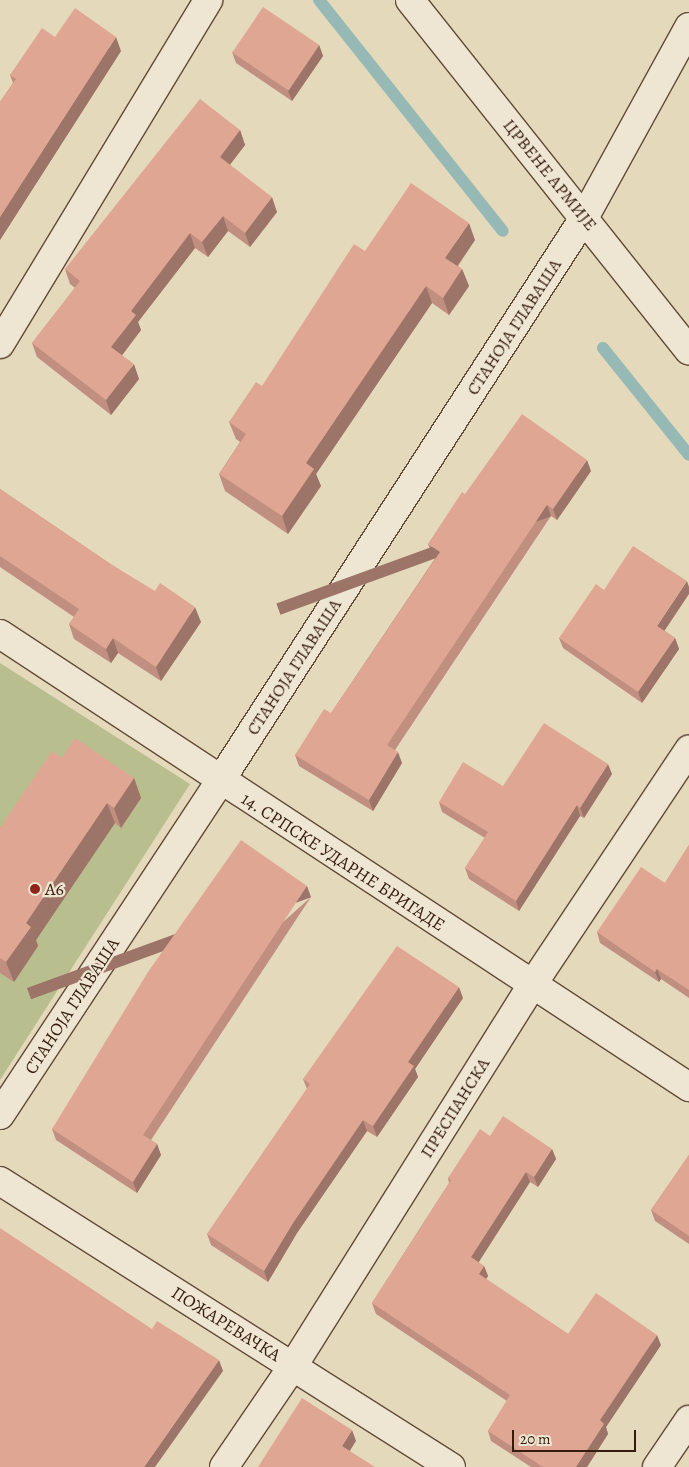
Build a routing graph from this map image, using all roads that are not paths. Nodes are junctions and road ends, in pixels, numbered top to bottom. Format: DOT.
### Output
graph roads {
  1 [pos="208,0"];
  2 [pos="410,0"];
  3 [pos="689,27"];
  4 [pos="584,218"];
  5 [pos="0,344"];
  6 [pos="689,351"];
  7 [pos="0,634"];
  8 [pos="688,755"];
  9 [pos="220,782"];
  10 [pos="532,985"];
  11 [pos="689,1087"];
  12 [pos="0,1115"];
  13 [pos="0,1181"];
  14 [pos="293,1366"];
  15 [pos="689,1420"];
  16 [pos="224,1467"];
  17 [pos="451,1467"];
  18 [pos="657,1467"];
  1 -- 5 [label="street"];
  2 -- 4 [label="street, ЦРВЕНЕ АРМИЈЕ"];
  3 -- 4 [label="street, СТАНОЈА ГЛАВАША"];
  4 -- 6 [label="street, ЦРВЕНЕ АРМИЈЕ"];
  4 -- 9 [label="street, СТАНОЈА ГЛАВАША"];
  7 -- 9 [label="street, 14. СРПСКЕ УДАРНЕ БРИГАДЕ"];
  8 -- 10 [label="street, ПРЕСПАНСКА"];
  9 -- 10 [label="street, 14. СРПСКЕ УДАРНЕ БРИГАДЕ"];
  9 -- 12 [label="street, СТАНОЈА ГЛАВАША"];
  10 -- 11 [label="street, 14. СРПСКЕ УДАРНЕ БРИГАДЕ"];
  10 -- 14 [label="street, ПРЕСПАНСКА"];
  13 -- 14 [label="street, ПОЖАРЕВАЧКА"];
  14 -- 16 [label="street, ПРЕСПАНСКА"];
  14 -- 17 [label="street, ПОЖАРЕВАЧКА"];
  15 -- 18 [label="street"];
}
